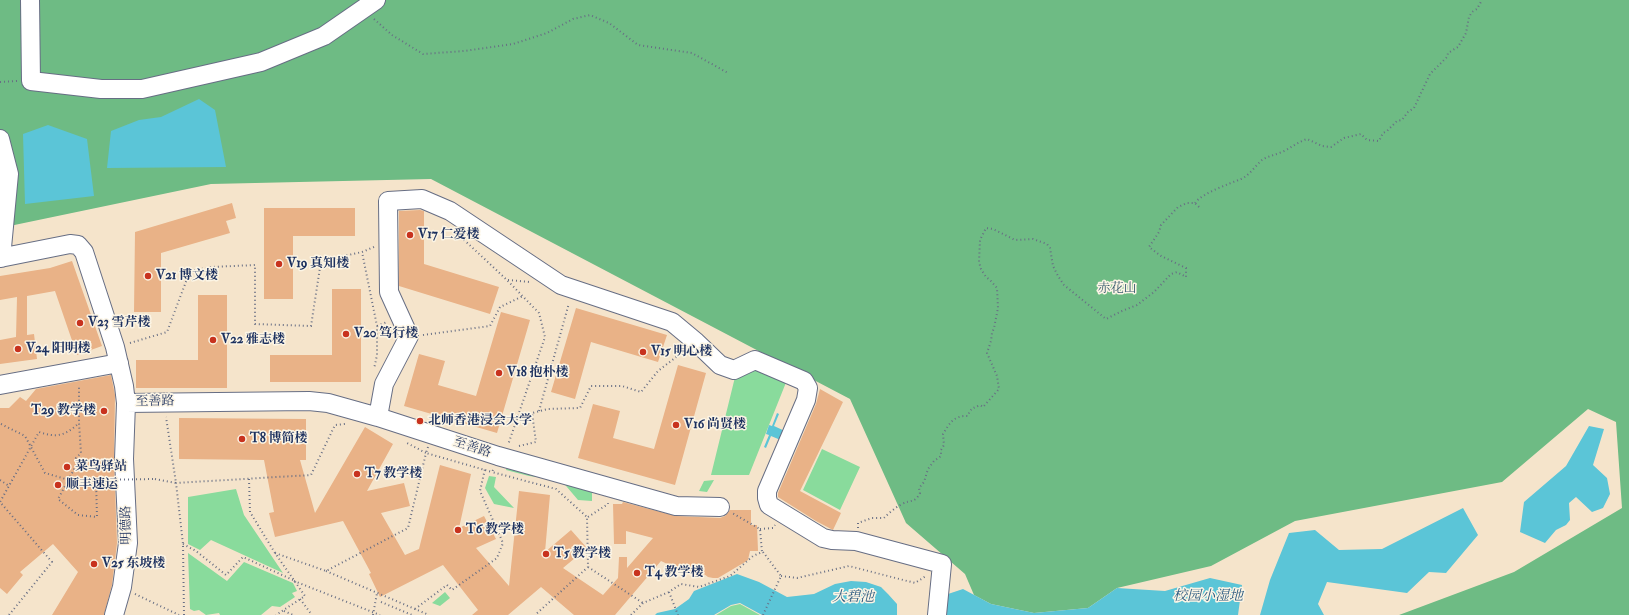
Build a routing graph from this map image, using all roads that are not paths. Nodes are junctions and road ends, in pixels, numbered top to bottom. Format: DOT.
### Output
graph roads {
  1 [pos="30,0"];
  2 [pos="369,4"];
  3 [pos="0,139"];
  4 [pos="0,258"];
  5 [pos="117,355"];
  6 [pos="0,386"];
  7 [pos="126,403"];
  8 [pos="378,417"];
  9 [pos="720,507"];
  10 [pos="114,615"];
  11 [pos="937,615"];
  1 -- 2 [label="street"];
  3 -- 4 [label="street"];
  4 -- 5 [label="street, 明德路"];
  5 -- 6 [label="street"];
  5 -- 7 [label="street, 明德路"];
  7 -- 8 [label="street, 至善路"];
  7 -- 10 [label="street, 明德路"];
  8 -- 9 [label="street, 至善路"];
  8 -- 11 [label="street"];
}
